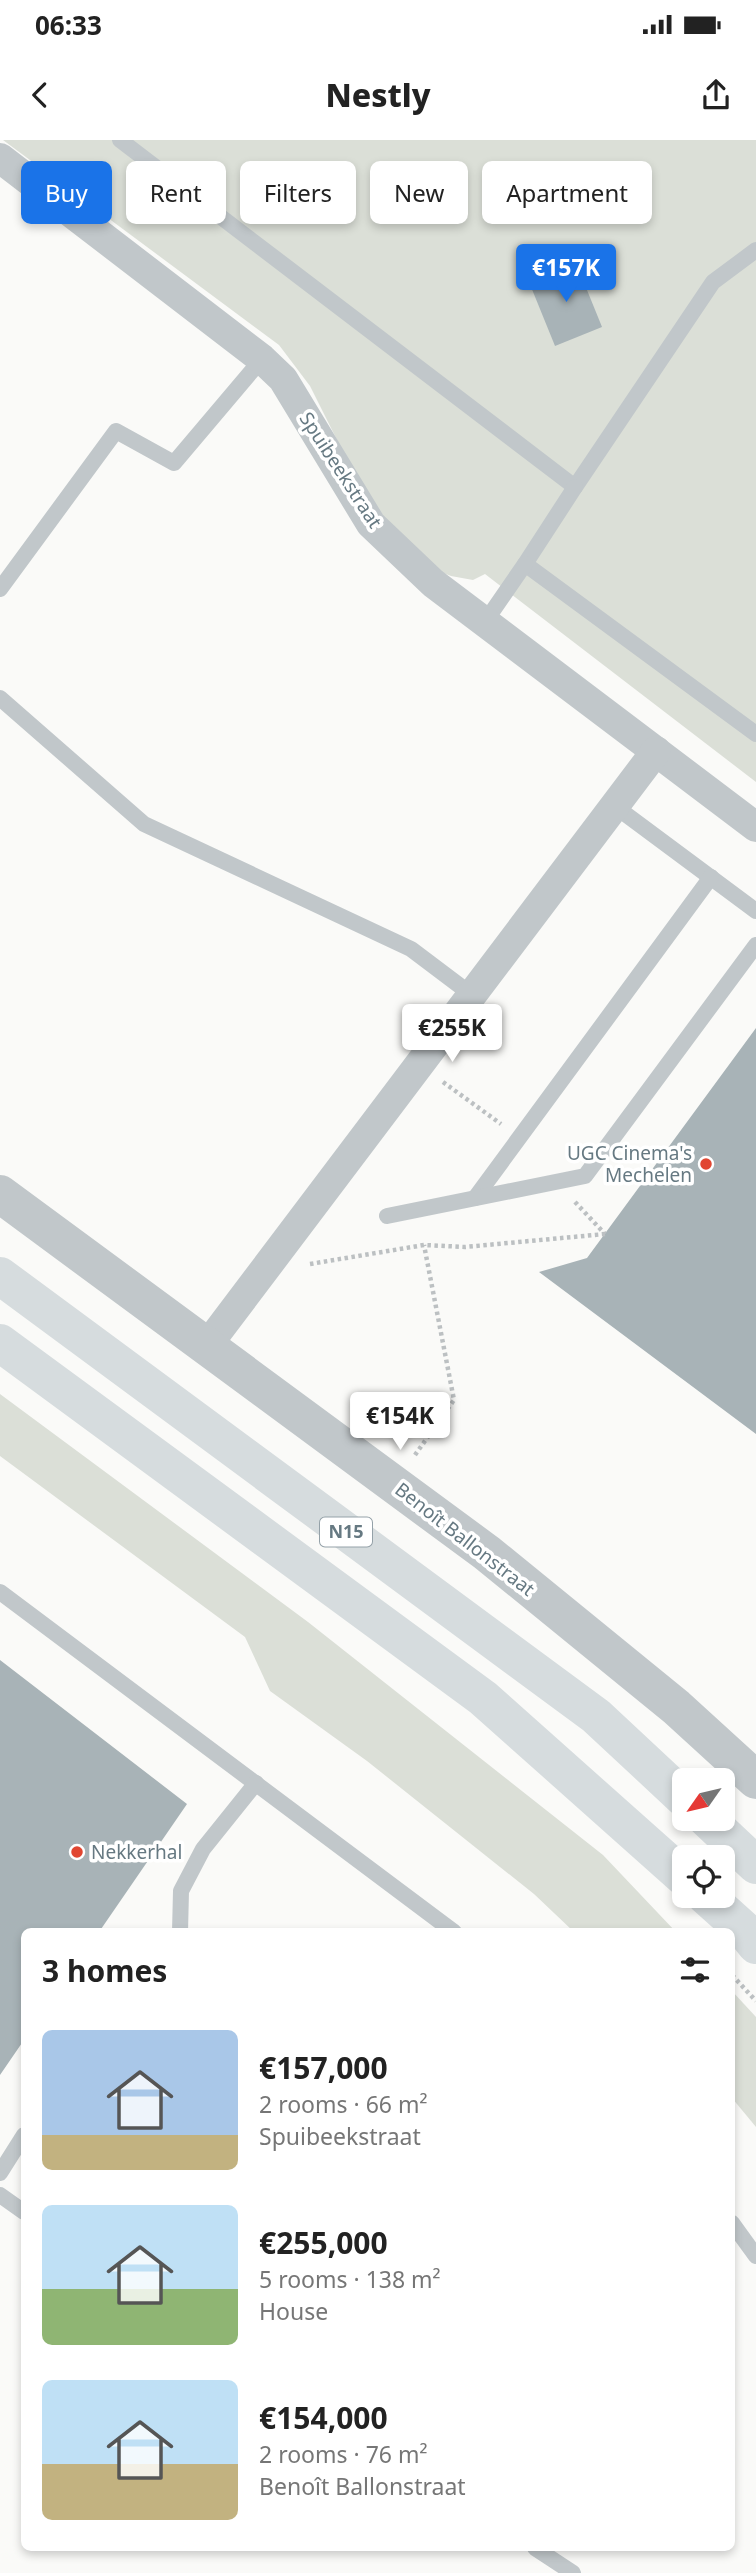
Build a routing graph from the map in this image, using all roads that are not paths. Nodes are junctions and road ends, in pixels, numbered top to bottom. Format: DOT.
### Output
graph roads {
  1 [pos="120,140"];
  2 [pos="0,158"];
  3 [pos="756,250"];
  4 [pos="262,359"];
  5 [pos="575,487"];
  6 [pos="524,564"];
  7 [pos="0,589"];
  8 [pos="485,622"];
  9 [pos="0,698"];
  10 [pos="756,734"];
  11 [pos="656,751"];
  12 [pos="616,807"];
  13 [pos="756,827"];
  14 [pos="711,877"];
  15 [pos="756,911"];
  16 [pos="756,945"];
  17 [pos="472,995"];
  18 [pos="0,1194"];
  19 [pos="475,1198"];
  20 [pos="387,1216"];
  21 [pos="0,1276"];
  22 [pos="0,1343"];
  23 [pos="206,1347"];
  24 [pos="0,1592"];
  25 [pos="754,1773"];
  26 [pos="256,1783"];
  27 [pos="672,1787"];
  28 [pos="720,1831"];
  29 [pos="756,1865"];
  30 [pos="672,1866"];
  31 [pos="719,1908"];
  32 [pos="180,1928"];
  33 [pos="449,1928"];
  34 [pos="756,1945"];
  35 [pos="21,2140"];
  36 [pos="0,2174"];
  37 [pos="0,2195"];
  38 [pos="21,2209"];
  39 [pos="735,2227"];
  40 [pos="756,2256"];
  41 [pos="540,2551"];
  42 [pos="573,2573"];
  1 -- 5 [label="lane"];
  2 -- 4 [label="street, Spuibeekstraat"];
  3 -- 5 [label="lane"];
  4 -- 7 [label="lane"];
  4 -- 8 [label="street, Spuibeekstraat"];
  5 -- 6 [label="lane"];
  6 -- 8 [label="lane"];
  6 -- 10 [label="lane"];
  8 -- 11 [label="street, Spuibeekstraat"];
  9 -- 17 [label="lane"];
  11 -- 12 [label="street"];
  11 -- 13 [label="street, Spuibeekstraat"];
  12 -- 14 [label="lane"];
  12 -- 17 [label="street"];
  14 -- 15 [label="lane"];
  14 -- 19 [label="lane"];
  16 -- 19 [label="lane"];
  17 -- 23 [label="street"];
  18 -- 23 [label="street, Benoît Ballonstraat"];
  19 -- 20 [label="lane"];
  21 -- 27 [label="main road, N15"];
  22 -- 30 [label="main road, N15"];
  23 -- 25 [label="street, Benoît Ballonstraat"];
  24 -- 26 [label="lane"];
  26 -- 32 [label="lane"];
  26 -- 33 [label="lane"];
  28 -- 29 [label="main road"];
  31 -- 34 [label="main road"];
  35 -- 36 [label="lane"];
  37 -- 38 [label="lane"];
  39 -- 40 [label="lane"];
  41 -- 42 [label="lane"];
}
